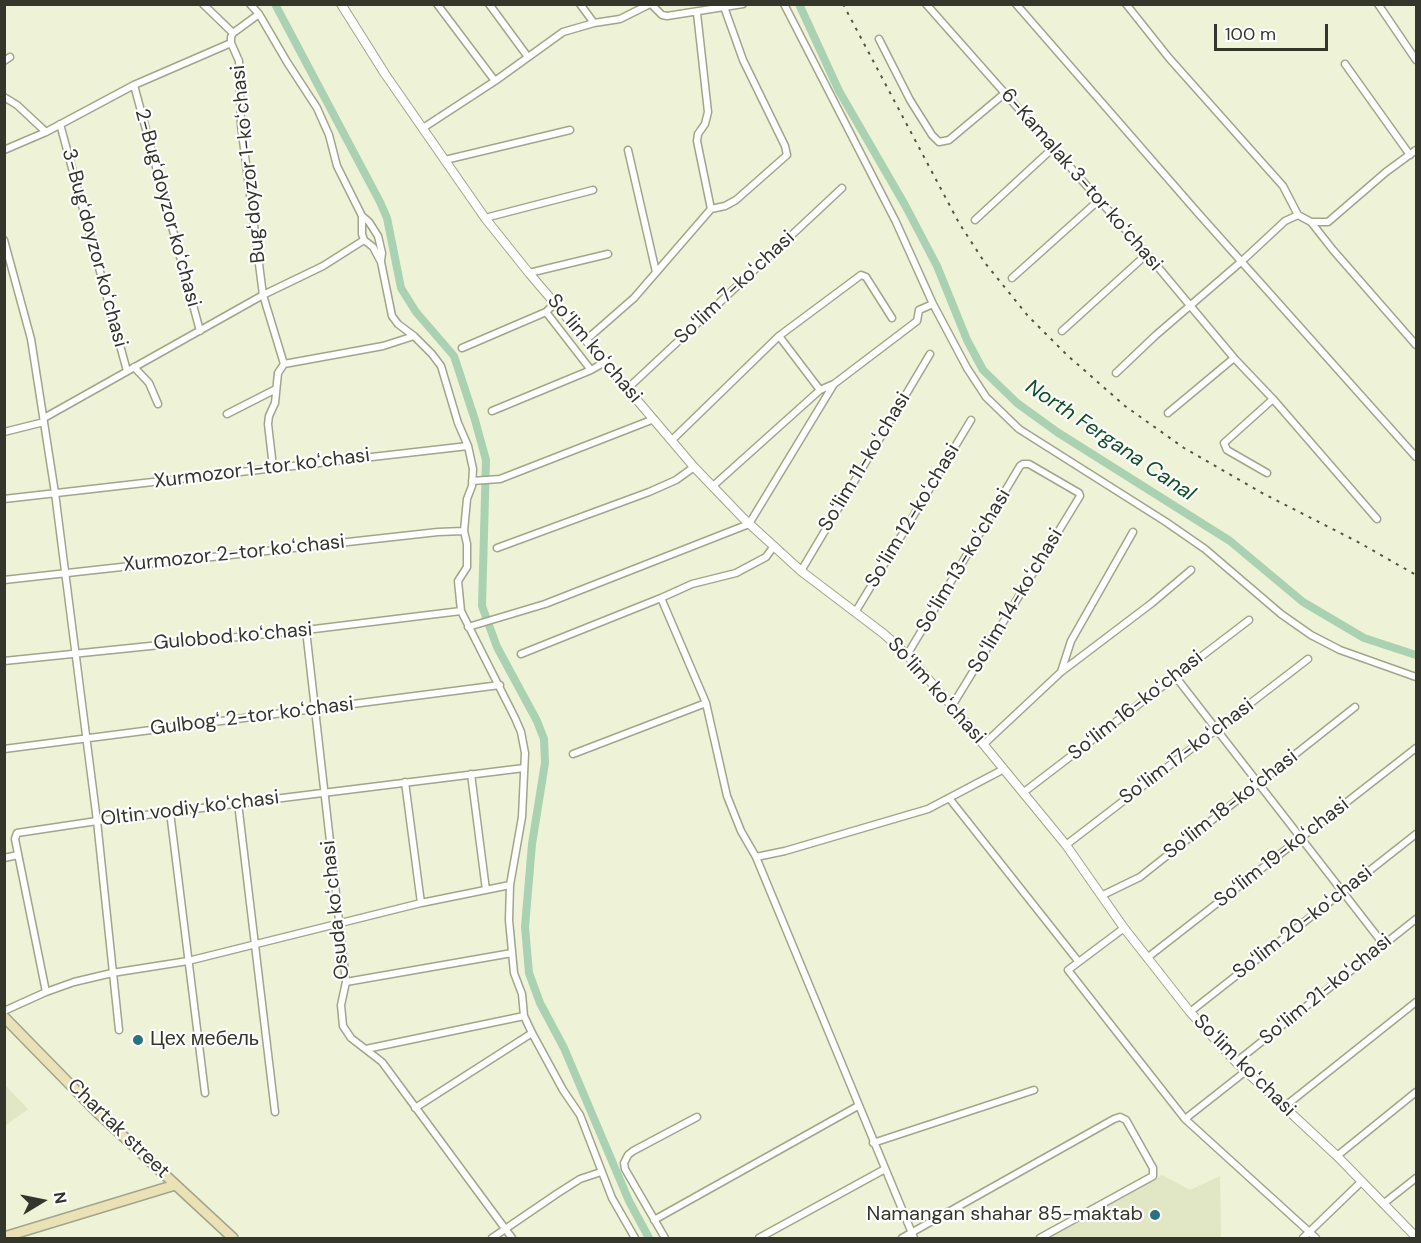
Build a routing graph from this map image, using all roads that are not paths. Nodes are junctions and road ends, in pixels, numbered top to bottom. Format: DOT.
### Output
graph roads {
  1 [pos="203,4"];
  2 [pos="250,4"];
  3 [pos="341,4"];
  4 [pos="437,4"];
  5 [pos="489,4"];
  6 [pos="580,4"];
  7 [pos="650,4"];
  8 [pos="743,4"];
  9 [pos="784,4"];
  10 [pos="926,4"];
  11 [pos="1017,4"];
  12 [pos="1126,4"];
  13 [pos="1378,4"];
  14 [pos="724,7"];
  15 [pos="697,13"];
  16 [pos="260,14"];
  17 [pos="594,23"];
  18 [pos="233,33"];
  19 [pos="879,39"];
  20 [pos="231,43"];
  21 [pos="528,57"];
  22 [pos="1416,60"];
  23 [pos="1345,64"];
  24 [pos="495,81"];
  25 [pos="134,85"];
  26 [pos="1005,93"];
  27 [pos="5,97"];
  28 [pos="60,124"];
  29 [pos="423,128"];
  30 [pos="570,130"];
  31 [pos="46,132"];
  32 [pos="1053,148"];
  33 [pos="4,150"];
  34 [pos="628,150"];
  35 [pos="1416,150"];
  36 [pos="1410,155"];
  37 [pos="444,160"];
  38 [pos="842,188"];
  39 [pos="593,190"];
  40 [pos="1099,200"];
  41 [pos="711,209"];
  42 [pos="1298,215"];
  43 [pos="362,216"];
  44 [pos="485,218"];
  45 [pos="975,220"];
  46 [pos="1311,222"];
  47 [pos="4,240"];
  48 [pos="364,240"];
  49 [pos="1147,254"];
  50 [pos="608,255"];
  51 [pos="381,261"];
  52 [pos="1242,261"];
  53 [pos="656,272"];
  54 [pos="529,273"];
  55 [pos="1012,278"];
  56 [pos="263,295"];
  57 [pos="555,303"];
  58 [pos="933,304"];
  59 [pos="1190,307"];
  60 [pos="546,312"];
  61 [pos="892,318"];
  62 [pos="200,331"];
  63 [pos="1062,331"];
  64 [pos="414,336"];
  65 [pos="779,336"];
  66 [pos="586,339"];
  67 [pos="1416,345"];
  68 [pos="462,348"];
  69 [pos="930,354"];
  70 [pos="1234,358"];
  71 [pos="605,362"];
  72 [pos="284,364"];
  73 [pos="134,367"];
  74 [pos="591,370"];
  75 [pos="127,371"];
  76 [pos="1116,373"];
  77 [pos="834,384"];
  78 [pos="276,389"];
  79 [pos="627,389"];
  80 [pos="820,390"];
  81 [pos="1273,399"];
  82 [pos="158,404"];
  83 [pos="492,411"];
  84 [pos="1168,413"];
  85 [pos="227,414"];
  86 [pos="654,419"];
  87 [pos="44,420"];
  88 [pos="971,420"];
  89 [pos="4,432"];
  90 [pos="672,440"];
  91 [pos="468,446"];
  92 [pos="1416,457"];
  93 [pos="1020,466"];
  94 [pos="273,467"];
  95 [pos="694,467"];
  96 [pos="1268,473"];
  97 [pos="474,481"];
  98 [pos="713,486"];
  99 [pos="55,493"];
  100 [pos="4,499"];
  101 [pos="1377,519"];
  102 [pos="749,524"];
  103 [pos="464,531"];
  104 [pos="1133,532"];
  105 [pos="774,546"];
  106 [pos="497,548"];
  107 [pos="1191,570"];
  108 [pos="801,571"];
  109 [pos="65,573"];
  110 [pos="4,580"];
  111 [pos="661,598"];
  112 [pos="461,611"];
  113 [pos="856,611"];
  114 [pos="1249,620"];
  115 [pos="471,626"];
  116 [pos="306,630"];
  117 [pos="75,652"];
  118 [pos="521,654"];
  119 [pos="907,655"];
  120 [pos="1308,659"];
  121 [pos="4,661"];
  122 [pos="1061,672"];
  123 [pos="1175,676"];
  124 [pos="1416,677"];
  125 [pos="500,686"];
  126 [pos="706,703"];
  127 [pos="952,706"];
  128 [pos="1355,707"];
  129 [pos="315,709"];
  130 [pos="1217,730"];
  131 [pos="86,738"];
  132 [pos="984,744"];
  133 [pos="1416,748"];
  134 [pos="4,749"];
  135 [pos="573,754"];
  136 [pos="524,768"];
  137 [pos="1004,769"];
  138 [pos="471,774"];
  139 [pos="405,782"];
  140 [pos="1258,783"];
  141 [pos="324,792"];
  142 [pos="1024,792"];
  143 [pos="949,798"];
  144 [pos="238,803"];
  145 [pos="170,812"];
  146 [pos="97,821"];
  147 [pos="1416,834"];
  148 [pos="1301,838"];
  149 [pos="1066,845"];
  150 [pos="18,855"];
  151 [pos="4,858"];
  152 [pos="756,858"];
  153 [pos="510,885"];
  154 [pos="486,890"];
  155 [pos="1343,892"];
  156 [pos="1103,895"];
  157 [pos="421,903"];
  158 [pos="1416,919"];
  159 [pos="339,925"];
  160 [pos="1124,928"];
  161 [pos="1384,945"];
  162 [pos="254,946"];
  163 [pos="512,953"];
  164 [pos="1147,958"];
  165 [pos="188,961"];
  166 [pos="1078,961"];
  167 [pos="112,973"];
  168 [pos="346,982"];
  169 [pos="46,992"];
  170 [pos="1416,1002"];
  171 [pos="4,1011"];
  172 [pos="1190,1012"];
  173 [pos="524,1016"];
  174 [pos="4,1017"];
  175 [pos="119,1030"];
  176 [pos="532,1033"];
  177 [pos="366,1049"];
  178 [pos="1236,1062"];
  179 [pos="1246,1071"];
  180 [pos="1034,1090"];
  181 [pos="1416,1092"];
  182 [pos="204,1093"];
  183 [pos="858,1106"];
  184 [pos="1284,1107"];
  185 [pos="415,1108"];
  186 [pos="275,1112"];
  187 [pos="697,1117"];
  188 [pos="1185,1119"];
  189 [pos="873,1143"];
  190 [pos="1337,1156"];
  191 [pos="885,1169"];
  192 [pos="601,1172"];
  193 [pos="1416,1178"];
  194 [pos="1361,1182"];
  195 [pos="175,1185"];
  196 [pos="1383,1204"];
  197 [pos="654,1220"];
  198 [pos="505,1228"];
  199 [pos="1310,1233"];
  200 [pos="913,1236"];
  201 [pos="4,1237"];
  202 [pos="1416,1237"];
  203 [pos="233,1239"];
  204 [pos="492,1239"];
  205 [pos="512,1239"];
  206 [pos="635,1239"];
  207 [pos="665,1239"];
  208 [pos="759,1239"];
  209 [pos="902,1239"];
  210 [pos="1040,1239"];
  211 [pos="1303,1239"];
  212 [pos="1316,1239"];
  1 -- 18 [label="street"];
  2 -- 16 [label="street"];
  3 -- 29 [label="street, Soʻlim koʻchasi"];
  4 -- 24 [label="street"];
  5 -- 21 [label="street"];
  6 -- 17 [label="street"];
  7 -- 15 [label="street"];
  7 -- 17 [label="street"];
  8 -- 14 [label="street"];
  9 -- 58 [label="street"];
  10 -- 26 [label="street, 6-Kamalak 3-tor koʻchasi"];
  11 -- 52 [label="street"];
  12 -- 42 [label="street"];
  13 -- 22 [label="street"];
  14 -- 15 [label="street"];
  14 -- 41 [label="street"];
  15 -- 41 [label="street"];
  16 -- 18 [label="street"];
  16 -- 43 [label="street"];
  17 -- 21 [label="street"];
  18 -- 20 [label="street, Bugʻdoyzor 1-koʻchasi"];
  19 -- 26 [label="street"];
  20 -- 25 [label="street"];
  20 -- 56 [label="street, Bugʻdoyzor 1-koʻchasi"];
  21 -- 24 [label="street"];
  23 -- 36 [label="street"];
  24 -- 29 [label="street"];
  25 -- 28 [label="street"];
  25 -- 62 [label="street, 2-Bugʻdoyzor koʻchasi"];
  26 -- 32 [label="street, 6-Kamalak 3-tor koʻchasi"];
  27 -- 31 [label="street"];
  28 -- 31 [label="street"];
  28 -- 75 [label="street, 3-Bugʻdoyzor koʻchasi"];
  29 -- 37 [label="street, Soʻlim koʻchasi"];
  30 -- 37 [label="street"];
  31 -- 33 [label="street"];
  32 -- 40 [label="street, 6-Kamalak 3-tor koʻchasi"];
  32 -- 45 [label="street"];
  34 -- 53 [label="street"];
  35 -- 36 [label="street"];
  36 -- 46 [label="street"];
  37 -- 44 [label="street, Soʻlim koʻchasi"];
  38 -- 79 [label="street, Soʻlim 7-koʻchasi"];
  39 -- 44 [label="street"];
  40 -- 49 [label="street, 6-Kamalak 3-tor koʻchasi"];
  40 -- 55 [label="street"];
  41 -- 53 [label="street"];
  42 -- 46 [label="street"];
  42 -- 52 [label="street"];
  43 -- 48 [label="street"];
  43 -- 51 [label="street"];
  44 -- 54 [label="street, Soʻlim koʻchasi"];
  46 -- 67 [label="street"];
  47 -- 87 [label="street"];
  48 -- 51 [label="street"];
  48 -- 56 [label="street"];
  49 -- 59 [label="street, 6-Kamalak 3-tor koʻchasi"];
  49 -- 63 [label="street"];
  50 -- 54 [label="street"];
  51 -- 64 [label="street"];
  52 -- 59 [label="street"];
  52 -- 92 [label="street"];
  53 -- 66 [label="street"];
  54 -- 57 [label="street, Soʻlim koʻchasi"];
  56 -- 62 [label="street"];
  56 -- 72 [label="street, Bugʻdoyzor 1-koʻchasi"];
  57 -- 60 [label="street"];
  57 -- 66 [label="street, Soʻlim koʻchasi"];
  58 -- 77 [label="street"];
  58 -- 124 [label="street"];
  59 -- 70 [label="street, 6-Kamalak 3-tor koʻchasi"];
  59 -- 76 [label="street"];
  60 -- 68 [label="street"];
  60 -- 74 [label="street"];
  61 -- 65 [label="street"];
  62 -- 73 [label="street"];
  64 -- 72 [label="street"];
  64 -- 91 [label="street"];
  65 -- 80 [label="street"];
  65 -- 90 [label="street"];
  66 -- 71 [label="street, Soʻlim koʻchasi"];
  69 -- 108 [label="street, Soʻlim 11-koʻchasi"];
  70 -- 81 [label="street, 6-Kamalak 3-tor koʻchasi"];
  70 -- 84 [label="street"];
  71 -- 74 [label="street"];
  71 -- 79 [label="street, Soʻlim koʻchasi"];
  72 -- 78 [label="street"];
  73 -- 75 [label="street"];
  73 -- 82 [label="street"];
  74 -- 83 [label="street"];
  75 -- 87 [label="street"];
  77 -- 80 [label="street"];
  77 -- 102 [label="street"];
  78 -- 85 [label="street"];
  78 -- 94 [label="street"];
  79 -- 86 [label="street, Soʻlim koʻchasi"];
  80 -- 98 [label="street"];
  81 -- 96 [label="street"];
  81 -- 101 [label="street, 6-Kamalak 3-tor koʻchasi"];
  86 -- 90 [label="street, Soʻlim koʻchasi"];
  86 -- 97 [label="street"];
  87 -- 89 [label="street"];
  87 -- 99 [label="street"];
  88 -- 113 [label="street, Soʻlim 12-koʻchasi"];
  90 -- 95 [label="street, Soʻlim koʻchasi"];
  91 -- 94 [label="street, Xurmozor 1-tor koʻchasi"];
  91 -- 97 [label="street"];
  93 -- 119 [label="street, Soʻlim 13-koʻchasi"];
  93 -- 127 [label="street, Soʻlim 14-koʻchasi"];
  94 -- 99 [label="street, Xurmozor 1-tor koʻchasi"];
  95 -- 98 [label="street, Soʻlim koʻchasi"];
  95 -- 106 [label="street"];
  97 -- 103 [label="street"];
  98 -- 102 [label="street, Soʻlim koʻchasi"];
  99 -- 100 [label="street, Xurmozor 1-tor koʻchasi"];
  99 -- 109 [label="street"];
  102 -- 105 [label="street, Soʻlim koʻchasi"];
  102 -- 115 [label="street"];
  103 -- 109 [label="street, Xurmozor 2-tor koʻchasi"];
  103 -- 112 [label="street"];
  104 -- 122 [label="street"];
  105 -- 108 [label="street, Soʻlim koʻchasi"];
  105 -- 111 [label="street"];
  107 -- 122 [label="street"];
  108 -- 113 [label="street, Soʻlim koʻchasi"];
  109 -- 110 [label="street, Xurmozor 2-tor koʻchasi"];
  109 -- 117 [label="street"];
  111 -- 118 [label="street"];
  111 -- 126 [label="street"];
  112 -- 115 [label="street"];
  112 -- 116 [label="street, Gulobod koʻchasi"];
  113 -- 119 [label="street, Soʻlim koʻchasi"];
  114 -- 123 [label="street, Soʻlim 16-koʻchasi"];
  115 -- 125 [label="street"];
  116 -- 117 [label="street, Gulobod koʻchasi"];
  116 -- 129 [label="street, Osuda koʻchasi"];
  117 -- 121 [label="street, Gulobod koʻchasi"];
  117 -- 131 [label="street"];
  119 -- 127 [label="street, Soʻlim koʻchasi"];
  120 -- 130 [label="street, Soʻlim 17-koʻchasi"];
  122 -- 132 [label="street"];
  123 -- 130 [label="street"];
  123 -- 142 [label="street, Soʻlim 16-koʻchasi"];
  125 -- 129 [label="street, Gulbogʻ 2-tor koʻchasi"];
  125 -- 136 [label="street"];
  126 -- 135 [label="street"];
  126 -- 152 [label="street"];
  127 -- 132 [label="street, Soʻlim koʻchasi"];
  128 -- 140 [label="street, Soʻlim 18-koʻchasi"];
  129 -- 131 [label="street, Gulbogʻ 2-tor koʻchasi"];
  129 -- 141 [label="street, Osuda koʻchasi"];
  130 -- 140 [label="street"];
  130 -- 149 [label="street, Soʻlim 17-koʻchasi"];
  131 -- 134 [label="street, Gulbogʻ 2-tor koʻchasi"];
  131 -- 146 [label="street"];
  132 -- 137 [label="street, Soʻlim koʻchasi"];
  133 -- 148 [label="street, Soʻlim 19-koʻchasi"];
  136 -- 138 [label="street, Oltin vodiy koʻchasi"];
  136 -- 153 [label="street"];
  137 -- 142 [label="street, Soʻlim koʻchasi"];
  137 -- 143 [label="street"];
  138 -- 139 [label="street, Oltin vodiy koʻchasi"];
  138 -- 154 [label="street"];
  139 -- 141 [label="street, Oltin vodiy koʻchasi"];
  139 -- 157 [label="street"];
  140 -- 148 [label="street"];
  140 -- 156 [label="street, Soʻlim 18-koʻchasi"];
  141 -- 144 [label="street, Oltin vodiy koʻchasi"];
  141 -- 159 [label="street, Osuda koʻchasi"];
  142 -- 149 [label="street, Soʻlim koʻchasi"];
  143 -- 152 [label="street"];
  143 -- 166 [label="street"];
  144 -- 145 [label="street, Oltin vodiy koʻchasi"];
  144 -- 162 [label="street"];
  145 -- 146 [label="street, Oltin vodiy koʻchasi"];
  145 -- 165 [label="street"];
  146 -- 150 [label="street, Oltin vodiy koʻchasi"];
  146 -- 167 [label="street"];
  147 -- 155 [label="street, Soʻlim 20-koʻchasi"];
  148 -- 155 [label="street"];
  148 -- 164 [label="street, Soʻlim 19-koʻchasi"];
  149 -- 156 [label="street, Soʻlim koʻchasi"];
  150 -- 151 [label="street"];
  150 -- 169 [label="street, Oltin vodiy koʻchasi"];
  152 -- 183 [label="street"];
  153 -- 154 [label="street"];
  153 -- 163 [label="street"];
  154 -- 157 [label="street"];
  155 -- 161 [label="street"];
  155 -- 172 [label="street, Soʻlim 20-koʻchasi"];
  156 -- 160 [label="street, Soʻlim koʻchasi"];
  157 -- 159 [label="street"];
  158 -- 161 [label="street, Soʻlim 21-koʻchasi"];
  159 -- 162 [label="street"];
  159 -- 168 [label="street, Osuda koʻchasi"];
  160 -- 164 [label="street, Soʻlim koʻchasi"];
  160 -- 166 [label="street"];
  161 -- 178 [label="street, Soʻlim 21-koʻchasi"];
  162 -- 165 [label="street"];
  162 -- 186 [label="street"];
  163 -- 168 [label="street"];
  163 -- 173 [label="street"];
  164 -- 172 [label="street, Soʻlim koʻchasi"];
  165 -- 167 [label="street"];
  165 -- 182 [label="street"];
  166 -- 188 [label="street"];
  167 -- 169 [label="street"];
  167 -- 175 [label="street"];
  168 -- 177 [label="street, Osuda koʻchasi"];
  169 -- 171 [label="street"];
  170 -- 184 [label="street"];
  172 -- 178 [label="street, Soʻlim koʻchasi"];
  173 -- 176 [label="street"];
  173 -- 177 [label="street"];
  174 -- 195 [label="main road, Chartak street"];
  176 -- 185 [label="street"];
  176 -- 192 [label="street"];
  177 -- 185 [label="street, Osuda koʻchasi"];
  178 -- 179 [label="street, Soʻlim koʻchasi"];
  179 -- 184 [label="street, Soʻlim koʻchasi"];
  179 -- 188 [label="street"];
  180 -- 189 [label="street"];
  181 -- 190 [label="street"];
  183 -- 189 [label="street"];
  183 -- 197 [label="street"];
  184 -- 190 [label="street, Soʻlim koʻchasi"];
  185 -- 198 [label="street, Osuda koʻchasi"];
  187 -- 197 [label="street"];
  188 -- 199 [label="street"];
  189 -- 191 [label="street"];
  190 -- 194 [label="street, Soʻlim koʻchasi"];
  191 -- 200 [label="street"];
  191 -- 208 [label="street"];
  192 -- 198 [label="street"];
  192 -- 206 [label="street"];
  193 -- 196 [label="street"];
  194 -- 196 [label="street, Soʻlim koʻchasi"];
  194 -- 199 [label="street"];
  195 -- 201 [label="main road"];
  195 -- 203 [label="main road, Chartak street"];
  196 -- 202 [label="street, Soʻlim koʻchasi"];
  197 -- 207 [label="street"];
  198 -- 204 [label="street"];
  198 -- 205 [label="street, Osuda koʻchasi"];
  199 -- 211 [label="street"];
  199 -- 212 [label="street"];
  200 -- 209 [label="street"];
  200 -- 210 [label="street"];
}
